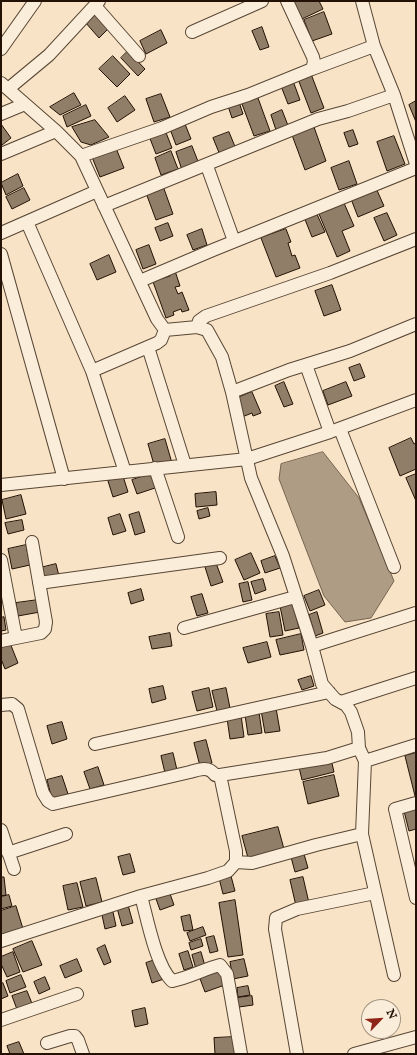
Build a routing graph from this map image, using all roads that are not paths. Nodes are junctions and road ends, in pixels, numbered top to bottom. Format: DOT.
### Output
graph roads {
  1 [pos="35,1"];
  2 [pos="262,1"];
  3 [pos="287,1"];
  4 [pos="362,1"];
  5 [pos="97,3"];
  6 [pos="192,32"];
  7 [pos="374,46"];
  8 [pos="1,49"];
  9 [pos="139,56"];
  10 [pos="312,69"];
  11 [pos="5,86"];
  12 [pos="394,95"];
  13 [pos="25,104"];
  14 [pos="1,114"];
  15 [pos="56,131"];
  16 [pos="412,137"];
  17 [pos="1,154"];
  18 [pos="81,156"];
  19 [pos="416,164"];
  20 [pos="207,166"];
  21 [pos="416,168"];
  22 [pos="98,191"];
  23 [pos="104,206"];
  24 [pos="27,222"];
  25 [pos="1,233"];
  26 [pos="416,239"];
  27 [pos="234,241"];
  28 [pos="1,254"];
  29 [pos="140,281"];
  30 [pos="6,291"];
  31 [pos="416,324"];
  32 [pos="197,327"];
  33 [pos="165,330"];
  34 [pos="148,347"];
  35 [pos="306,365"];
  36 [pos="92,371"];
  37 [pos="232,392"];
  38 [pos="416,400"];
  39 [pos="335,431"];
  40 [pos="247,459"];
  41 [pos="185,466"];
  42 [pos="156,468"];
  43 [pos="125,472"];
  44 [pos="64,479"];
  45 [pos="1,485"];
  46 [pos="178,537"];
  47 [pos="32,542"];
  48 [pos="220,558"];
  49 [pos="1,560"];
  50 [pos="394,567"];
  51 [pos="39,583"];
  52 [pos="295,597"];
  53 [pos="416,613"];
  54 [pos="184,628"];
  55 [pos="16,638"];
  56 [pos="1,640"];
  57 [pos="312,646"];
  58 [pos="416,678"];
  59 [pos="329,692"];
  60 [pos="341,702"];
  61 [pos="1,705"];
  62 [pos="95,744"];
  63 [pos="416,745"];
  64 [pos="359,748"];
  65 [pos="365,761"];
  66 [pos="220,775"];
  67 [pos="416,803"];
  68 [pos="1,830"];
  69 [pos="66,834"];
  70 [pos="362,834"];
  71 [pos="8,853"];
  72 [pos="236,862"];
  73 [pos="14,869"];
  74 [pos="375,893"];
  75 [pos="141,896"];
  76 [pos="416,898"];
  77 [pos="1,941"];
  78 [pos="394,975"];
  79 [pos="77,994"];
  80 [pos="1,1020"];
  81 [pos="416,1037"];
  82 [pos="47,1043"];
  83 [pos="83,1054"];
  84 [pos="241,1054"];
  85 [pos="297,1054"];
  86 [pos="354,1054"];
  1 -- 8 [label="street"];
  2 -- 6 [label="street"];
  3 -- 10 [label="street"];
  4 -- 7 [label="street"];
  5 -- 9 [label="street"];
  5 -- 11 [label="street"];
  7 -- 10 [label="street"];
  7 -- 12 [label="street"];
  10 -- 18 [label="street"];
  11 -- 13 [label="street"];
  12 -- 16 [label="street"];
  12 -- 20 [label="street"];
  13 -- 14 [label="street"];
  13 -- 15 [label="street"];
  15 -- 17 [label="street"];
  15 -- 18 [label="street"];
  16 -- 19 [label="street"];
  18 -- 22 [label="street"];
  20 -- 23 [label="street"];
  20 -- 27 [label="street"];
  21 -- 27 [label="street"];
  22 -- 23 [label="street"];
  22 -- 24 [label="street"];
  23 -- 29 [label="street"];
  24 -- 25 [label="street"];
  24 -- 36 [label="street"];
  26 -- 32 [label="street"];
  27 -- 29 [label="street"];
  28 -- 30 [label="street"];
  29 -- 33 [label="street"];
  30 -- 44 [label="street"];
  31 -- 35 [label="street"];
  32 -- 33 [label="street"];
  32 -- 37 [label="street"];
  33 -- 34 [label="street"];
  34 -- 36 [label="street"];
  34 -- 41 [label="street"];
  35 -- 37 [label="street"];
  35 -- 39 [label="street"];
  36 -- 43 [label="street"];
  37 -- 40 [label="street"];
  38 -- 39 [label="street"];
  39 -- 40 [label="street"];
  39 -- 50 [label="street"];
  40 -- 41 [label="street"];
  40 -- 52 [label="street"];
  41 -- 42 [label="street"];
  42 -- 43 [label="street"];
  42 -- 46 [label="street"];
  43 -- 44 [label="street"];
  44 -- 45 [label="street"];
  47 -- 51 [label="street"];
  48 -- 51 [label="street"];
  49 -- 55 [label="street"];
  51 -- 55 [label="street"];
  52 -- 54 [label="street"];
  52 -- 57 [label="street"];
  53 -- 57 [label="street"];
  55 -- 56 [label="street"];
  57 -- 59 [label="street"];
  58 -- 60 [label="street"];
  59 -- 60 [label="street"];
  59 -- 62 [label="street"];
  60 -- 64 [label="street"];
  61 -- 66 [label="street"];
  63 -- 65 [label="street"];
  64 -- 65 [label="street"];
  64 -- 66 [label="street"];
  65 -- 70 [label="street"];
  66 -- 72 [label="street"];
  67 -- 76 [label="street"];
  68 -- 71 [label="street"];
  69 -- 71 [label="street"];
  70 -- 72 [label="street"];
  70 -- 74 [label="street"];
  71 -- 73 [label="street"];
  72 -- 75 [label="street"];
  74 -- 78 [label="street"];
  74 -- 85 [label="street"];
  75 -- 77 [label="street"];
  75 -- 84 [label="street"];
  79 -- 80 [label="street"];
  81 -- 86 [label="street"];
  82 -- 83 [label="street"];
}
